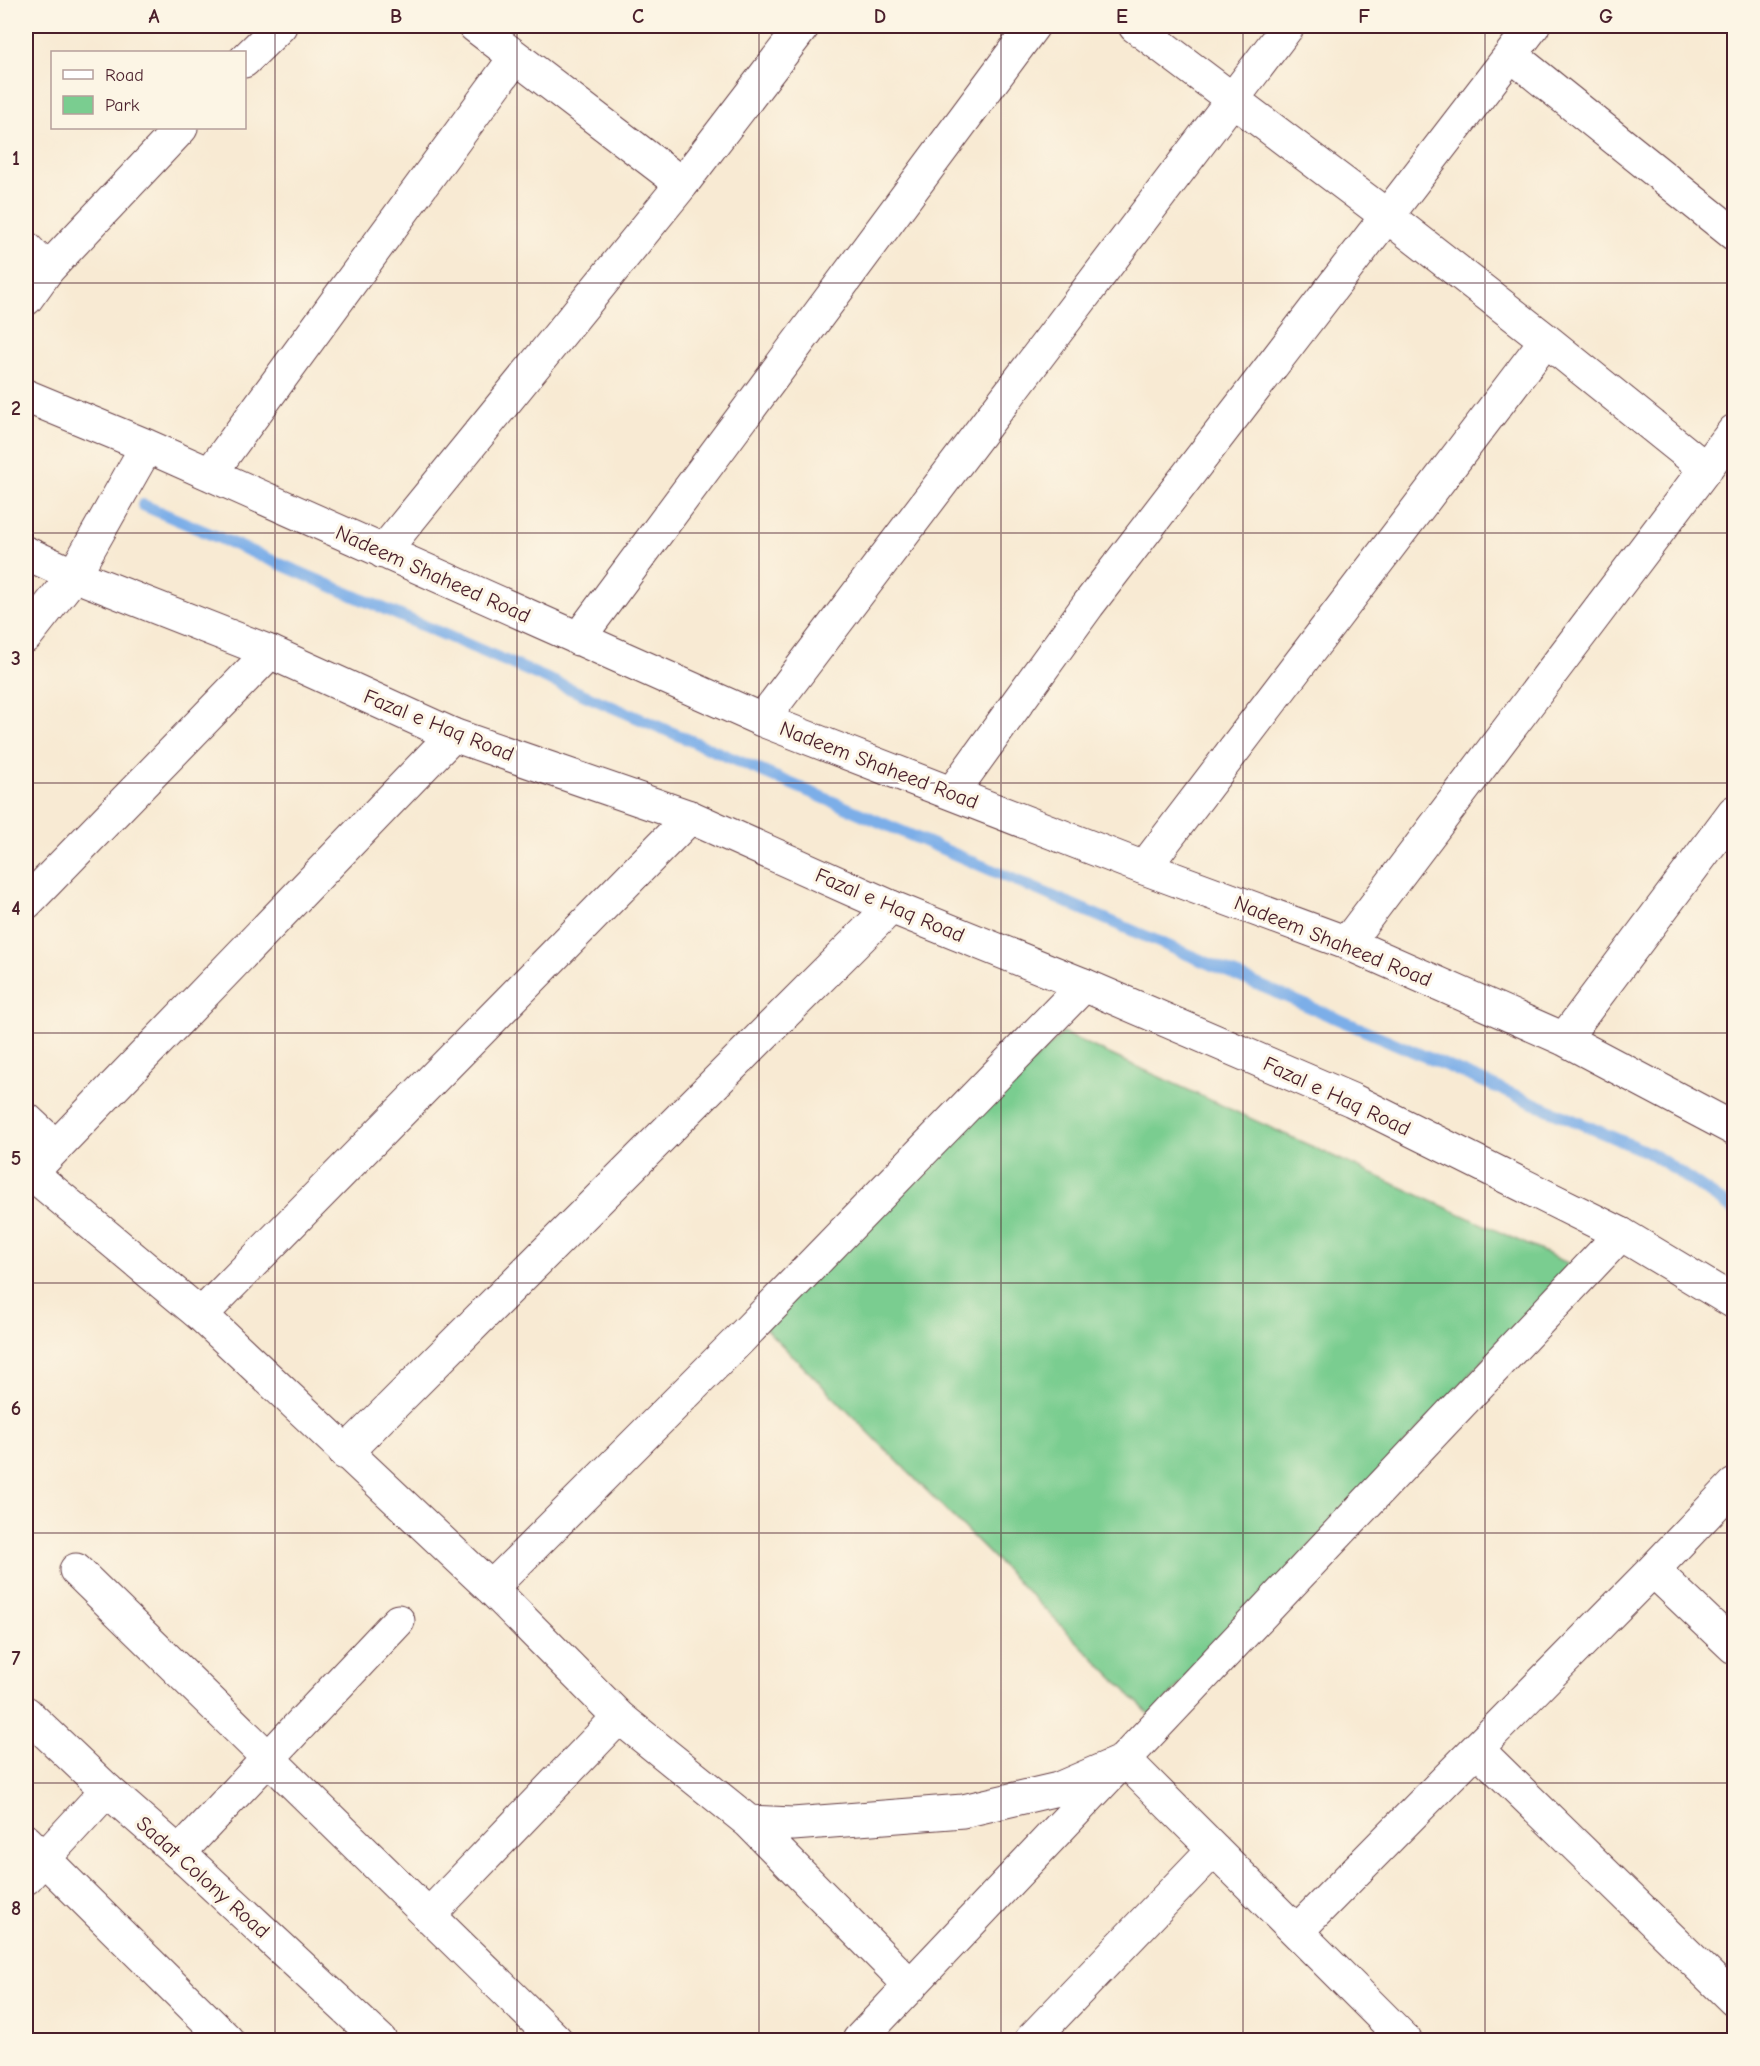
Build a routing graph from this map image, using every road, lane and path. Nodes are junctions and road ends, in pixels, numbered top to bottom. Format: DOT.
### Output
graph roads {
  1 [pos="280,26"];
  2 [pos="475,26"];
  3 [pos="803,26"];
  4 [pos="1033,26"];
  5 [pos="1136,26"];
  6 [pos="1288,26"];
  7 [pos="1533,26"];
  8 [pos="1510,55"];
  9 [pos="515,58"];
  10 [pos="246,59"];
  11 [pos="1232,100"];
  12 [pos="180,129"];
  13 [pos="682,184"];
  14 [pos="1387,216"];
  15 [pos="1734,234"];
  16 [pos="36,259"];
  17 [pos="26,299"];
  18 [pos="1546,340"];
  19 [pos="26,396"];
  20 [pos="1734,431"];
  21 [pos="147,446"];
  22 [pos="1706,469"];
  23 [pos="210,474"];
  24 [pos="383,552"];
  25 [pos="26,553"];
  26 [pos="74,575"];
  27 [pos="26,636"];
  28 [pos="578,639"];
  29 [pos="270,652"];
  30 [pos="762,720"];
  31 [pos="453,735"];
  32 [pos="952,793"];
  33 [pos="1734,812"];
  34 [pos="690,817"];
  35 [pos="1144,868"];
  36 [pos="26,903"];
  37 [pos="891,907"];
  38 [pos="1347,943"];
  39 [pos="1084,985"];
  40 [pos="1564,1039"];
  41 [pos="26,1119"];
  42 [pos="1734,1130"];
  43 [pos="56,1147"];
  44 [pos="28,1176"];
  45 [pos="1621,1234"];
  46 [pos="1734,1302"];
  47 [pos="201,1316"];
  48 [pos="345,1453"];
  49 [pos="1734,1485"];
  50 [pos="76,1570"];
  51 [pos="1653,1570"];
  52 [pos="491,1588"];
  53 [pos="398,1621"];
  54 [pos="1734,1647"];
  55 [pos="26,1713"];
  56 [pos="619,1717"];
  57 [pos="1477,1749"];
  58 [pos="268,1758"];
  59 [pos="1125,1760"];
  60 [pos="106,1790"];
  61 [pos="749,1822"];
  62 [pos="1214,1849"];
  63 [pos="179,1852"];
  64 [pos="32,1859"];
  65 [pos="428,1916"];
  66 [pos="1297,1931"];
  67 [pos="911,1986"];
  68 [pos="1734,2000"];
  69 [pos="227,2040"];
  70 [pos="380,2040"];
  71 [pos="556,2040"];
  72 [pos="859,2040"];
  73 [pos="1031,2040"];
  74 [pos="1405,2040"];
  1 -- 10 [label="street"];
  2 -- 9 [label="street"];
  3 -- 13 [label="street"];
  4 -- 28 [label="street"];
  5 -- 11 [label="street"];
  6 -- 11 [label="street"];
  7 -- 8 [label="street"];
  8 -- 14 [label="street"];
  8 -- 15 [label="street"];
  9 -- 13 [label="street"];
  9 -- 23 [label="street"];
  11 -- 14 [label="street"];
  11 -- 30 [label="street"];
  12 -- 16 [label="street"];
  13 -- 24 [label="street"];
  14 -- 18 [label="street"];
  14 -- 32 [label="street"];
  16 -- 17 [label="street"];
  18 -- 22 [label="street"];
  18 -- 35 [label="street"];
  19 -- 21 [label="street, Nadeem Shaheed Road"];
  20 -- 22 [label="street"];
  21 -- 23 [label="street, Nadeem Shaheed Road"];
  21 -- 26 [label="street"];
  22 -- 38 [label="street"];
  23 -- 24 [label="street, Nadeem Shaheed Road"];
  24 -- 28 [label="street, Nadeem Shaheed Road"];
  25 -- 26 [label="street, Fazal e Haq Road"];
  26 -- 27 [label="street"];
  26 -- 29 [label="street, Fazal e Haq Road"];
  28 -- 30 [label="street, Nadeem Shaheed Road"];
  29 -- 31 [label="street, Fazal e Haq Road"];
  29 -- 36 [label="street"];
  30 -- 32 [label="street, Nadeem Shaheed Road"];
  31 -- 34 [label="street, Fazal e Haq Road"];
  31 -- 43 [label="street"];
  32 -- 35 [label="street, Nadeem Shaheed Road"];
  33 -- 40 [label="street"];
  34 -- 37 [label="street, Fazal e Haq Road"];
  34 -- 47 [label="street"];
  35 -- 38 [label="street, Nadeem Shaheed Road"];
  37 -- 39 [label="street, Fazal e Haq Road"];
  37 -- 48 [label="street"];
  38 -- 40 [label="street, Nadeem Shaheed Road"];
  39 -- 45 [label="street, Fazal e Haq Road"];
  39 -- 52 [label="street"];
  40 -- 42 [label="street, Nadeem Shaheed Road"];
  41 -- 43 [label="street"];
  43 -- 44 [label="street"];
  44 -- 47 [label="street"];
  45 -- 46 [label="street, Fazal e Haq Road"];
  45 -- 59 [label="street"];
  47 -- 48 [label="street"];
  48 -- 52 [label="street"];
  49 -- 51 [label="street"];
  50 -- 58 [label="street"];
  51 -- 54 [label="street"];
  51 -- 57 [label="street"];
  52 -- 56 [label="street"];
  53 -- 58 [label="street"];
  55 -- 60 [label="street, Sadat Colony Road"];
  56 -- 61 [label="street"];
  56 -- 65 [label="street"];
  57 -- 66 [label="street"];
  57 -- 68 [label="street"];
  58 -- 63 [label="street"];
  58 -- 65 [label="street"];
  59 -- 61 [label="street"];
  59 -- 62 [label="street"];
  59 -- 67 [label="street"];
  60 -- 63 [label="street, Sadat Colony Road"];
  60 -- 64 [label="street"];
  61 -- 67 [label="street"];
  62 -- 66 [label="street"];
  62 -- 73 [label="street"];
  63 -- 70 [label="street, Sadat Colony Road"];
  64 -- 69 [label="street"];
  65 -- 71 [label="street"];
  66 -- 74 [label="street"];
  67 -- 72 [label="street"];
}
